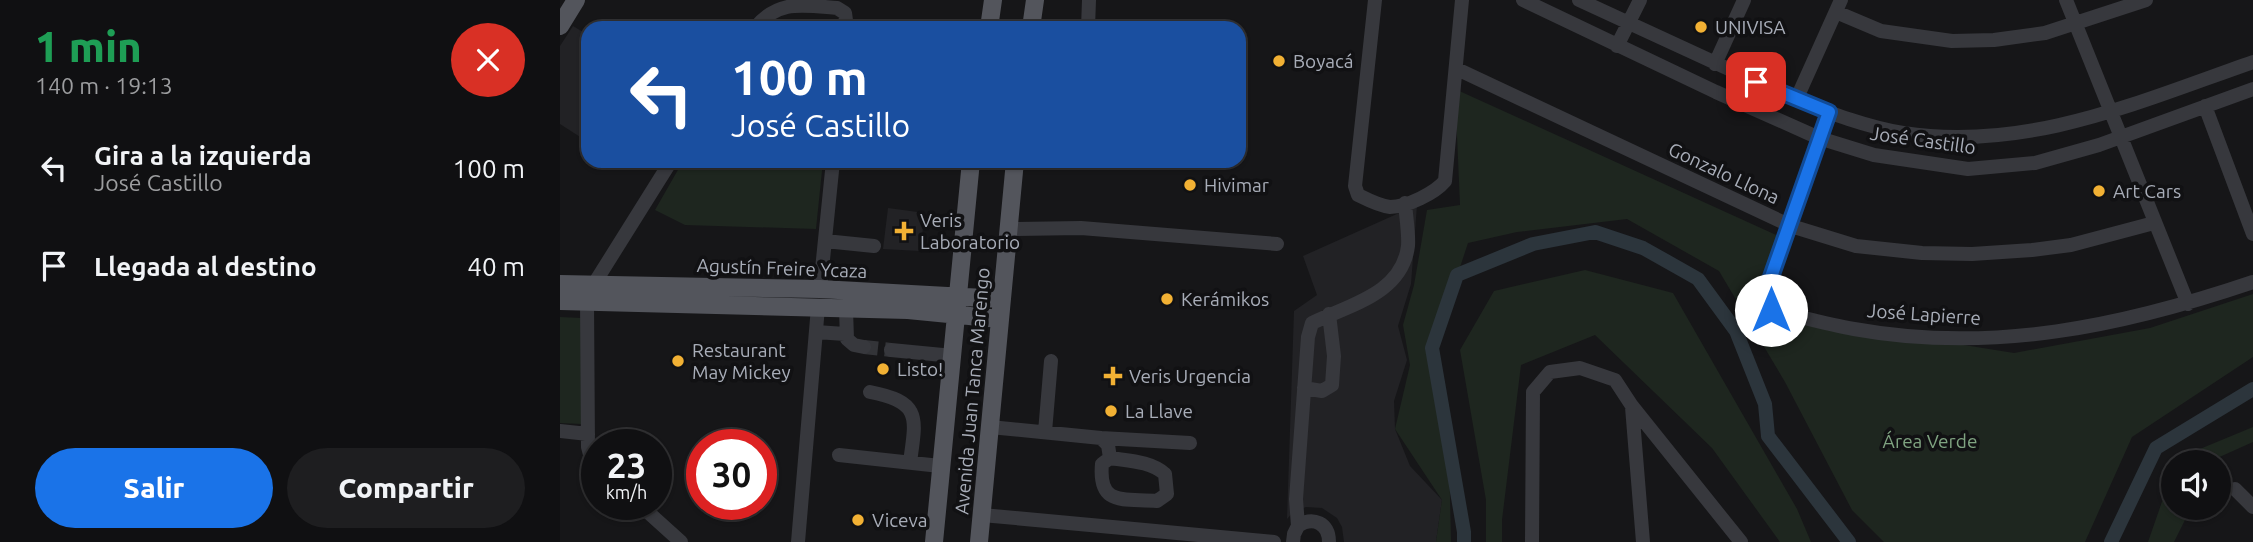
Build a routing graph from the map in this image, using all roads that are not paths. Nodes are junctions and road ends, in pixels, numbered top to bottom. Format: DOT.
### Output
graph roads {
  1 [pos="576,0"];
  2 [pos="993,0"];
  3 [pos="1035,0"];
  4 [pos="1089,0"];
  5 [pos="1375,0"];
  6 [pos="1462,0"];
  7 [pos="1522,0"];
  8 [pos="1579,0"];
  9 [pos="1640,0"];
  10 [pos="1744,0"];
  11 [pos="2066,0"];
  12 [pos="2146,0"];
  13 [pos="775,3"];
  14 [pos="1838,6"];
  15 [pos="760,21"];
  16 [pos="846,21"];
  17 [pos="990,21"];
  18 [pos="1032,21"];
  19 [pos="1088,21"];
  20 [pos="1628,24"];
  21 [pos="2075,25"];
  22 [pos="560,26"];
  23 [pos="1617,46"];
  24 [pos="2253,61"];
  25 [pos="1715,64"];
  26 [pos="1457,69"];
  27 [pos="2253,89"];
  28 [pos="1796,100"];
  29 [pos="2206,106"];
  30 [pos="1829,112"];
  31 [pos="2110,112"];
  32 [pos="1819,138"];
  33 [pos="2120,138"];
  34 [pos="667,168"];
  35 [pos="832,168"];
  36 [pos="970,168"];
  37 [pos="1014,168"];
  38 [pos="1405,203"];
  39 [pos="2154,223"];
  40 [pos="1791,226"];
  41 [pos="1009,229"];
  42 [pos="2253,234"];
  43 [pos="825,241"];
  44 [pos="1276,244"];
  45 [pos="874,246"];
  46 [pos="2253,282"];
  47 [pos="560,284"];
  48 [pos="594,284"];
  49 [pos="959,296"];
  50 [pos="819,298"];
  51 [pos="1002,299"];
  52 [pos="560,301"];
  53 [pos="587,301"];
  54 [pos="2188,304"];
  55 [pos="846,309"];
  56 [pos="1329,314"];
  57 [pos="958,316"];
  58 [pos="1000,319"];
  59 [pos="816,332"];
  60 [pos="845,334"];
  61 [pos="864,347"];
  62 [pos="891,350"];
  63 [pos="953,356"];
  64 [pos="1051,360"];
  65 [pos="1304,388"];
  66 [pos="870,392"];
  67 [pos="1632,406"];
  68 [pos="989,427"];
  69 [pos="589,429"];
  70 [pos="560,431"];
  71 [pos="1045,432"];
  72 [pos="581,433"];
  73 [pos="1101,438"];
  74 [pos="1190,443"];
  75 [pos="839,455"];
  76 [pos="1110,458"];
  77 [pos="909,462"];
  78 [pos="940,466"];
  79 [pos="2235,489"];
  80 [pos="2253,507"];
  81 [pos="982,515"];
  82 [pos="657,520"];
  83 [pos="1298,526"];
  84 [pos="681,542"];
  85 [pos="798,542"];
  86 [pos="934,542"];
  87 [pos="979,542"];
  88 [pos="1274,542"];
  89 [pos="1293,542"];
  90 [pos="1329,542"];
  91 [pos="1532,542"];
  92 [pos="1643,542"];
  93 [pos="1741,542"];
  1 -- 22 [label="main road"];
  2 -- 17 [label="main road"];
  3 -- 18 [label="main road"];
  4 -- 19 [label="street"];
  5 -- 38 [label="street"];
  6 -- 26 [label="street"];
  7 -- 23 [label="street, José Castillo"];
  8 -- 20 [label="street, José Castillo"];
  9 -- 20 [label="street"];
  10 -- 25 [label="street"];
  11 -- 21 [label="street"];
  12 -- 21 [label="street"];
  13 -- 15 [label="street"];
  13 -- 16 [label="street"];
  14 -- 21 [label="street"];
  14 -- 28 [label="street"];
  20 -- 23 [label="street"];
  20 -- 25 [label="street, José Castillo"];
  21 -- 31 [label="street"];
  23 -- 32 [label="street, José Castillo"];
  24 -- 31 [label="street, José Castillo"];
  25 -- 28 [label="street, José Castillo"];
  26 -- 38 [label="street"];
  26 -- 40 [label="street, Gonzalo Llona"];
  27 -- 29 [label="street, José Castillo"];
  28 -- 30 [label="street, José Castillo"];
  29 -- 33 [label="street, José Castillo"];
  29 -- 42 [label="street"];
  30 -- 31 [label="street, José Castillo"];
  30 -- 32 [label="street, José Lapierre"];
  31 -- 33 [label="street"];
  32 -- 33 [label="street, José Castillo"];
  32 -- 40 [label="street, José Lapierre"];
  33 -- 39 [label="street"];
  34 -- 48 [label="street"];
  35 -- 43 [label="street"];
  36 -- 49 [label="main road, Avenida Juan Tanca Marengo"];
  37 -- 41 [label="main road, Avenida Juan Tanca Marengo"];
  38 -- 56 [label="street"];
  39 -- 40 [label="street, Gonzalo Llona"];
  39 -- 54 [label="street"];
  40 -- 54 [label="street, José Lapierre"];
  41 -- 44 [label="street"];
  41 -- 51 [label="main road, Avenida Juan Tanca Marengo"];
  43 -- 45 [label="street"];
  43 -- 50 [label="street"];
  46 -- 54 [label="street, José Lapierre"];
  47 -- 48 [label="main road, Agustín Freire Ycaza"];
  48 -- 50 [label="main road, Agustín Freire Ycaza"];
  49 -- 50 [label="main road, Agustín Freire Ycaza"];
  49 -- 51 [label="main road, Agustín Freire Ycaza"];
  49 -- 57 [label="main road, Avenida Juan Tanca Marengo"];
  50 -- 53 [label="main road, Agustín Freire Ycaza"];
  50 -- 55 [label="main road, Agustín Freire Ycaza"];
  50 -- 59 [label="street"];
  51 -- 58 [label="main road, Avenida Juan Tanca Marengo"];
  52 -- 53 [label="main road, Agustín Freire Ycaza"];
  53 -- 69 [label="street"];
  55 -- 57 [label="main road, Agustín Freire Ycaza"];
  55 -- 60 [label="street"];
  56 -- 65 [label="street"];
  56 -- 65 [label="street"];
  57 -- 58 [label="main road, Agustín Freire Ycaza"];
  57 -- 63 [label="main road, Avenida Juan Tanca Marengo"];
  58 -- 68 [label="main road, Avenida Juan Tanca Marengo"];
  59 -- 60 [label="street"];
  59 -- 85 [label="street"];
  60 -- 61 [label="street"];
  62 -- 63 [label="street"];
  63 -- 78 [label="main road, Avenida Juan Tanca Marengo"];
  64 -- 71 [label="street"];
  65 -- 83 [label="street"];
  66 -- 77 [label="street"];
  67 -- 91 [label="street"];
  67 -- 92 [label="street"];
  67 -- 93 [label="street"];
  68 -- 71 [label="street"];
  68 -- 81 [label="main road, Avenida Juan Tanca Marengo"];
  70 -- 72 [label="street"];
  71 -- 73 [label="street"];
  73 -- 74 [label="street"];
  73 -- 76 [label="street"];
  75 -- 77 [label="street"];
  76 -- 76 [label="street"];
  77 -- 78 [label="street"];
  78 -- 86 [label="main road, Avenida Juan Tanca Marengo"];
  79 -- 80 [label="street"];
  81 -- 87 [label="main road, Avenida Juan Tanca Marengo"];
  81 -- 88 [label="street"];
  82 -- 84 [label="street"];
  83 -- 89 [label="street"];
  83 -- 90 [label="street"];
}
